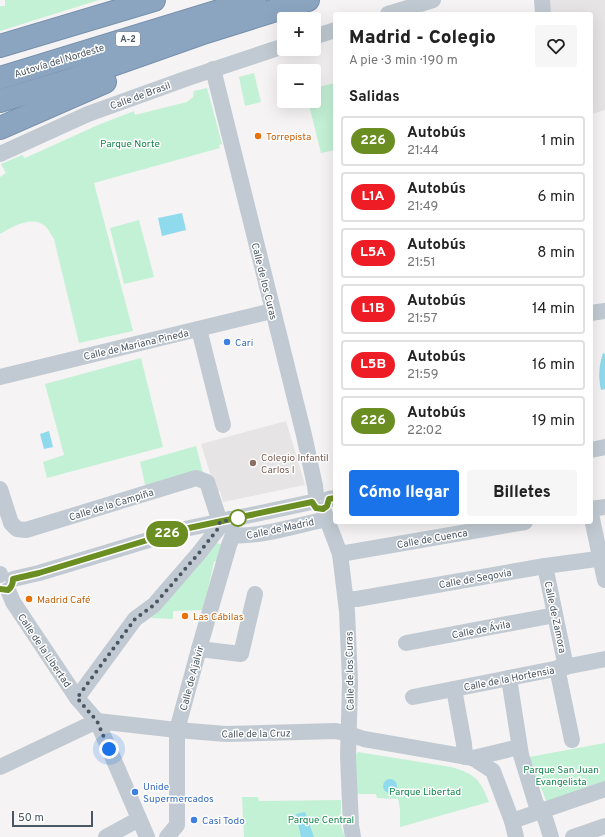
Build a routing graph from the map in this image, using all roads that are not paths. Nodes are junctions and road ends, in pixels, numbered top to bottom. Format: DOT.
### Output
graph roads {
  1 [pos="154,0"];
  2 [pos="255,0"];
  3 [pos="308,0"];
  4 [pos="433,0"];
  5 [pos="542,0"];
  6 [pos="286,7"];
  7 [pos="394,12"];
  8 [pos="543,12"];
  9 [pos="333,31"];
  10 [pos="321,35"];
  11 [pos="0,46"];
  12 [pos="277,48"];
  13 [pos="213,69"];
  14 [pos="0,78"];
  15 [pos="0,101"];
  16 [pos="0,128"];
  17 [pos="0,154"];
  18 [pos="605,311"];
  19 [pos="593,313"];
  20 [pos="273,316"];
  21 [pos="199,329"];
  22 [pos="0,377"];
  23 [pos="223,425"];
  24 [pos="605,447"];
  25 [pos="593,450"];
  26 [pos="0,489"];
  27 [pos="324,503"];
  28 [pos="605,507"];
  29 [pos="593,509"];
  30 [pos="224,521"];
  31 [pos="593,521"];
  32 [pos="511,524"];
  33 [pos="233,535"];
  34 [pos="340,554"];
  35 [pos="603,558"];
  36 [pos="545,566"];
  37 [pos="605,580"];
  38 [pos="5,583"];
  39 [pos="255,594"];
  40 [pos="346,599"];
  41 [pos="555,615"];
  42 [pos="406,643"];
  43 [pos="199,648"];
  44 [pos="605,659"];
  45 [pos="561,668"];
  46 [pos="509,678"];
  47 [pos="454,689"];
  48 [pos="413,697"];
  49 [pos="77,698"];
  50 [pos="97,721"];
  51 [pos="177,730"];
  52 [pos="349,734"];
  53 [pos="572,740"];
  54 [pos="519,747"];
  55 [pos="469,757"];
  56 [pos="0,767"];
  57 [pos="605,789"];
  58 [pos="542,810"];
  59 [pos="139,819"];
  60 [pos="512,821"];
  61 [pos="605,826"];
  62 [pos="106,837"];
  63 [pos="147,837"];
  64 [pos="167,837"];
  65 [pos="353,837"];
  66 [pos="516,837"];
  67 [pos="551,837"];
  68 [pos="573,837"];
  1 -- 11 [label="highway"];
  2 -- 14 [label="highway, Autovía del Nordeste / A-2"];
  3 -- 6 [label="highway"];
  4 -- 7 [label="street"];
  5 -- 8 [label="street"];
  6 -- 15 [label="highway"];
  6 -- 16 [label="highway"];
  9 -- 10 [label="street"];
  12 -- 13 [label="street, Calle de Brasil"];
  13 -- 17 [label="street, Calle de Brasil"];
  13 -- 20 [label="street, Calle de los Curas"];
  18 -- 19 [label="street"];
  20 -- 21 [label="street, Calle de Mariana Pineda"];
  20 -- 27 [label="street, Calle de los Curas"];
  21 -- 22 [label="street, Calle de Mariana Pineda"];
  21 -- 23 [label="street"];
  24 -- 25 [label="street"];
  26 -- 30 [label="street, Calle de la Campiña"];
  27 -- 30 [label="street, Calle de Madrid"];
  27 -- 33 [label="street, Calle de Madrid"];
  27 -- 34 [label="street, Calle de los Curas"];
  28 -- 29 [label="street"];
  30 -- 33 [label="street"];
  30 -- 38 [label="street, Calle de Madrid"];
  30 -- 49 [label="street"];
  31 -- 35 [label="street"];
  32 -- 34 [label="street, Calle de Cuenca"];
  33 -- 43 [label="street, Calle de Ajalvir"];
  34 -- 40 [label="street, Calle de los Curas"];
  35 -- 36 [label="street, Calle de Segovia"];
  35 -- 37 [label="street"];
  36 -- 40 [label="street, Calle de Segovia"];
  36 -- 41 [label="street, Calle de Zamora"];
  38 -- 49 [label="street, Calle de la Libertad"];
  39 -- 43 [label="street"];
  40 -- 52 [label="street, Calle de los Curas"];
  41 -- 42 [label="street, Calle de Ávila"];
  41 -- 45 [label="street, Calle de Zamora"];
  43 -- 51 [label="street, Calle de Ajalvir"];
  44 -- 45 [label="street, Calle de la Hortensia"];
  45 -- 46 [label="street, Calle de la Hortensia"];
  45 -- 53 [label="street, Calle de Zamora"];
  46 -- 47 [label="street, Calle de la Hortensia"];
  46 -- 54 [label="street"];
  47 -- 48 [label="street, Calle de la Hortensia"];
  47 -- 55 [label="street"];
  49 -- 50 [label="street, Calle de la Libertad"];
  50 -- 51 [label="street, Calle de la Cruz"];
  50 -- 56 [label="street"];
  50 -- 59 [label="street, Calle de la Libertad"];
  51 -- 52 [label="street, Calle de la Cruz"];
  51 -- 64 [label="street, Calle de Ajalvir"];
  52 -- 55 [label="street, Calle de la Cruz"];
  52 -- 65 [label="street, Calle de los Curas"];
  54 -- 55 [label="street, Calle de la Cruz"];
  54 -- 58 [label="street"];
  55 -- 60 [label="street"];
  57 -- 58 [label="street"];
  58 -- 60 [label="street"];
  58 -- 67 [label="street"];
  59 -- 62 [label="street"];
  59 -- 63 [label="street, Calle de la Libertad"];
  60 -- 66 [label="street"];
  61 -- 68 [label="street"];
}
